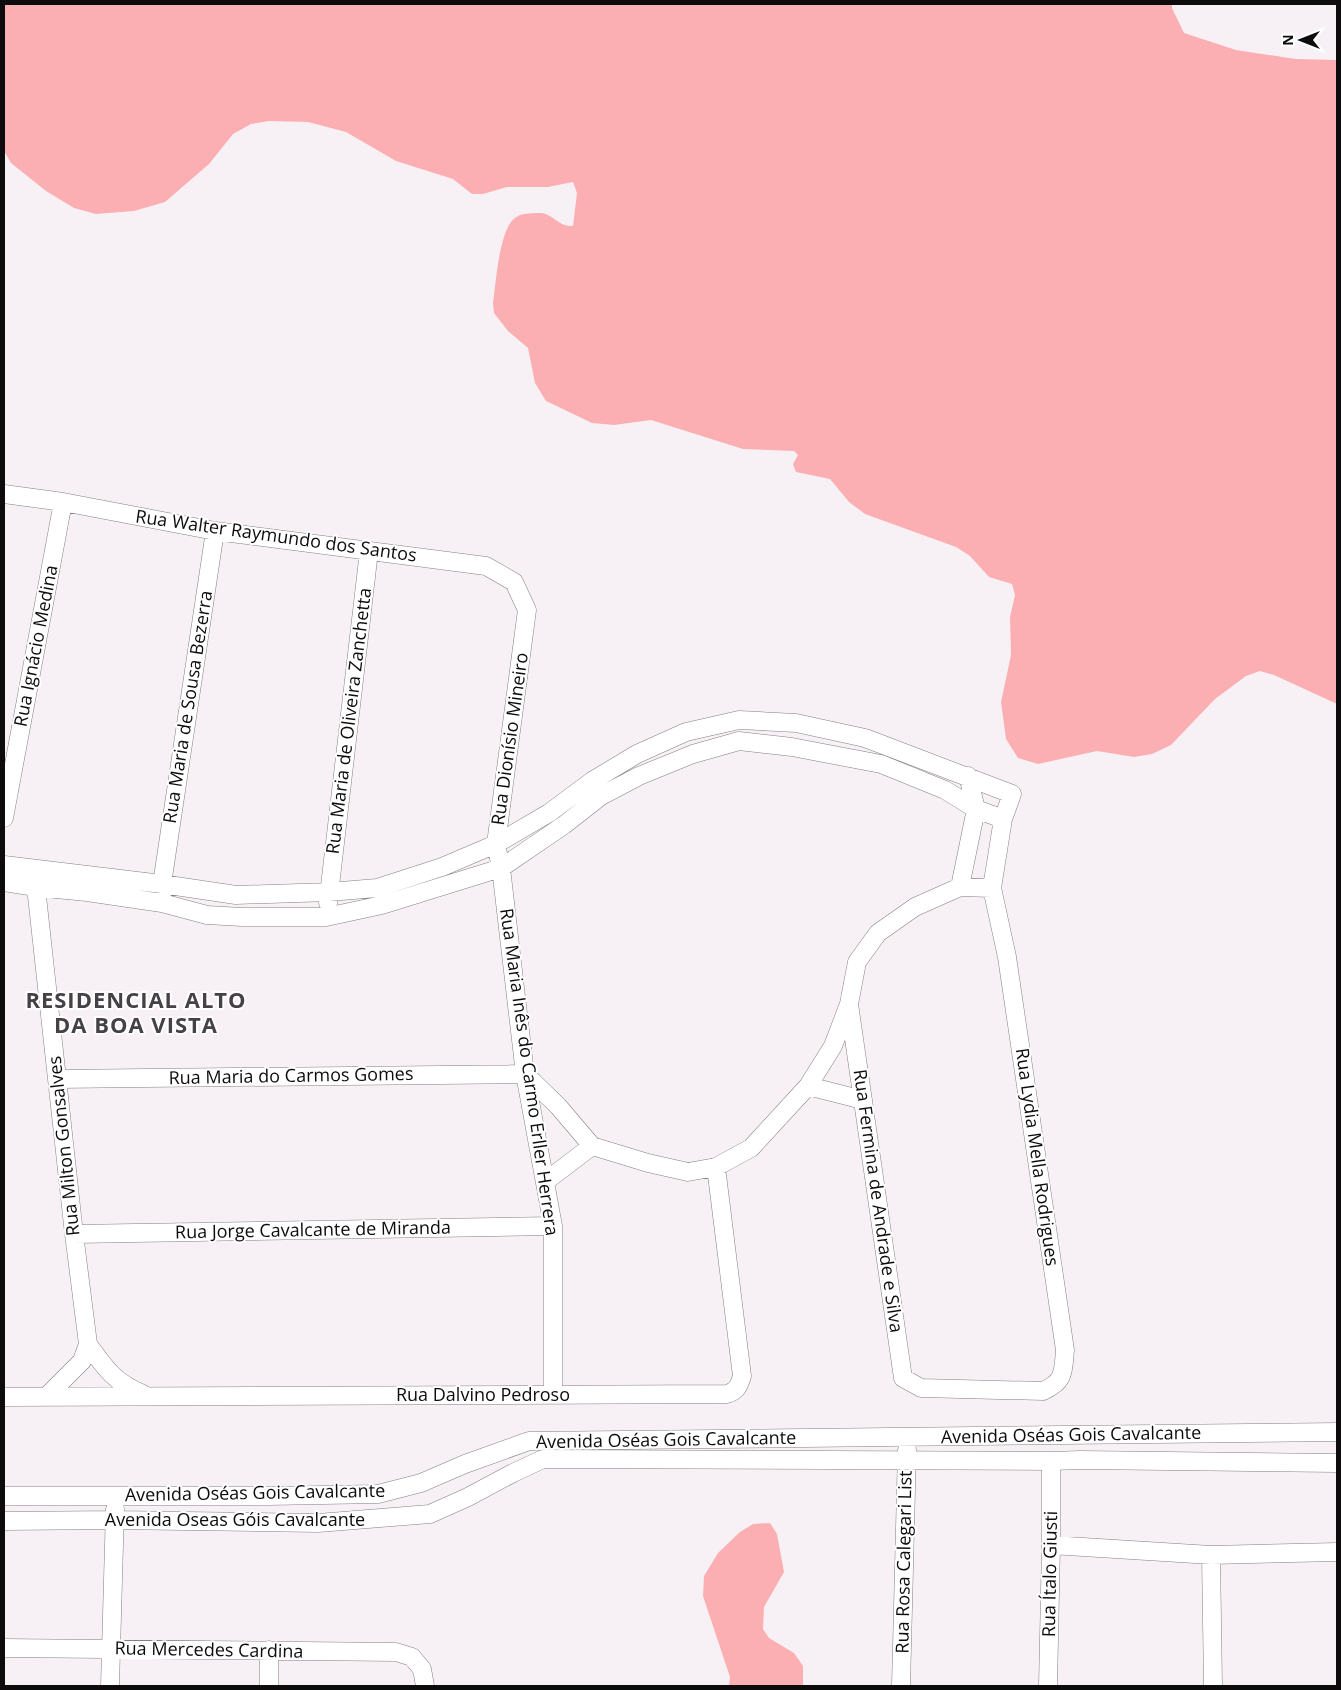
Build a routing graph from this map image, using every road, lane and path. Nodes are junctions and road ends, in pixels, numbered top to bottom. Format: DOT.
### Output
graph roads {
  1 [pos="4,494"];
  2 [pos="63,502"];
  3 [pos="215,531"];
  4 [pos="369,551"];
  5 [pos="527,610"];
  6 [pos="968,776"];
  7 [pos="976,809"];
  8 [pos="4,818"];
  9 [pos="1003,819"];
  10 [pos="496,844"];
  11 [pos="4,865"];
  12 [pos="501,868"];
  13 [pos="4,882"];
  14 [pos="162,884"];
  15 [pos="36,887"];
  16 [pos="960,887"];
  17 [pos="992,888"];
  18 [pos="330,892"];
  19 [pos="162,903"];
  20 [pos="326,917"];
  21 [pos="849,1004"];
  22 [pos="525,1074"];
  23 [pos="57,1079"];
  24 [pos="808,1086"];
  25 [pos="863,1100"];
  26 [pos="592,1146"];
  27 [pos="716,1167"];
  28 [pos="546,1181"];
  29 [pos="553,1226"];
  30 [pos="74,1234"];
  31 [pos="88,1344"];
  32 [pos="920,1388"];
  33 [pos="553,1395"];
  34 [pos="148,1396"];
  35 [pos="4,1397"];
  36 [pos="46,1397"];
  37 [pos="1337,1432"];
  38 [pos="907,1437"];
  39 [pos="543,1458"];
  40 [pos="906,1461"];
  41 [pos="1050,1461"];
  42 [pos="1337,1463"];
  43 [pos="4,1496"];
  44 [pos="116,1496"];
  45 [pos="114,1520"];
  46 [pos="4,1521"];
  47 [pos="1051,1545"];
  48 [pos="1337,1552"];
  49 [pos="1211,1555"];
  50 [pos="4,1648"];
  51 [pos="111,1649"];
  52 [pos="269,1650"];
  53 [pos="110,1686"];
  54 [pos="269,1686"];
  55 [pos="425,1686"];
  56 [pos="901,1686"];
  57 [pos="1048,1686"];
  58 [pos="1213,1686"];
  1 -- 2 [label="street, Rua Walter Raymundo dos Santos"];
  2 -- 3 [label="street, Rua Walter Raymundo dos Santos"];
  2 -- 8 [label="street, Rua Ignácio Medina"];
  3 -- 4 [label="street, Rua Walter Raymundo dos Santos"];
  3 -- 14 [label="street, Rua Maria de Sousa Bezerra"];
  4 -- 5 [label="street, Rua Walter Raymundo dos Santos"];
  4 -- 18 [label="street, Rua Maria de Oliveira Zanchetta"];
  5 -- 10 [label="street, Rua Dionísio Mineiro"];
  6 -- 7 [label="street"];
  6 -- 9 [label="street, Rua Lydia Mella Rodrigues"];
  6 -- 10 [label="street"];
  7 -- 9 [label="street"];
  7 -- 12 [label="street"];
  7 -- 16 [label="street"];
  9 -- 17 [label="street, Rua Lydia Mella Rodrigues"];
  10 -- 12 [label="street, Rua Dionísio Mineiro"];
  10 -- 18 [label="street"];
  11 -- 14 [label="street"];
  12 -- 20 [label="street"];
  12 -- 22 [label="street, Rua Maria Inês do Carmo Erller Herrera"];
  13 -- 15 [label="street"];
  14 -- 18 [label="street"];
  14 -- 19 [label="street, Rua Maria de Sousa Bezerra"];
  15 -- 19 [label="street"];
  15 -- 23 [label="street, Rua Milton Gonsalves"];
  16 -- 17 [label="street"];
  16 -- 21 [label="street"];
  17 -- 32 [label="street, Rua Lydia Mella Rodrigues"];
  18 -- 20 [label="street, Rua Maria de Oliveira Zanchetta"];
  19 -- 20 [label="street"];
  21 -- 24 [label="street"];
  21 -- 25 [label="street, Rua Fermina de Andrade e Silva"];
  22 -- 23 [label="street, Rua Maria do Carmos Gomes"];
  22 -- 26 [label="street"];
  22 -- 28 [label="street, Rua Maria Inês do Carmo Erller Herrera"];
  23 -- 30 [label="street, Rua Milton Gonsalves"];
  24 -- 25 [label="street"];
  24 -- 27 [label="street"];
  25 -- 32 [label="street, Rua Fermina de Andrade e Silva"];
  26 -- 27 [label="street"];
  26 -- 28 [label="street"];
  27 -- 33 [label="street, Rua Dalvino Pedroso"];
  28 -- 29 [label="street, Rua Maria Inês do Carmo Erller Herrera"];
  29 -- 30 [label="street, Rua Jorge Cavalcante de Miranda"];
  29 -- 33 [label="street, Rua Maria Inês do Carmo Erller Herrera"];
  30 -- 31 [label="street, Rua Milton Gonsalves"];
  31 -- 34 [label="street, Rua Milton Gonsalves"];
  31 -- 36 [label="street"];
  33 -- 34 [label="street, Rua Dalvino Pedroso"];
  34 -- 36 [label="street, Rua Dalvino Pedroso"];
  35 -- 36 [label="street, Rua Dalvino Pedroso"];
  37 -- 38 [label="street, Avenida Oséas Gois Cavalcante"];
  38 -- 40 [label="street, Rua Rosa Calegari List"];
  38 -- 44 [label="street, Avenida Oséas Gois Cavalcante"];
  39 -- 40 [label="street, Avenida Oséas Gois Cavalcante"];
  39 -- 45 [label="street, Avenida Oseas Góis Cavalcante"];
  40 -- 41 [label="street, Avenida Oséas Gois Cavalcante"];
  40 -- 56 [label="street, Rua Rosa Calegari List"];
  41 -- 42 [label="street, Avenida Oséas Gois Cavalcante"];
  41 -- 47 [label="street, Rua Ítalo Giusti"];
  43 -- 44 [label="street, Avenida Oséas Gois Cavalcante"];
  44 -- 45 [label="street"];
  45 -- 46 [label="street, Avenida Oseas Góis Cavalcante"];
  45 -- 51 [label="street"];
  47 -- 49 [label="street"];
  47 -- 57 [label="street, Rua Ítalo Giusti"];
  48 -- 49 [label="street"];
  49 -- 58 [label="street"];
  50 -- 51 [label="street, Rua Mercedes Cardina"];
  51 -- 52 [label="street, Rua Mercedes Cardina"];
  51 -- 53 [label="street"];
  52 -- 54 [label="street"];
  52 -- 55 [label="street, Rua Mercedes Cardina"];
}
